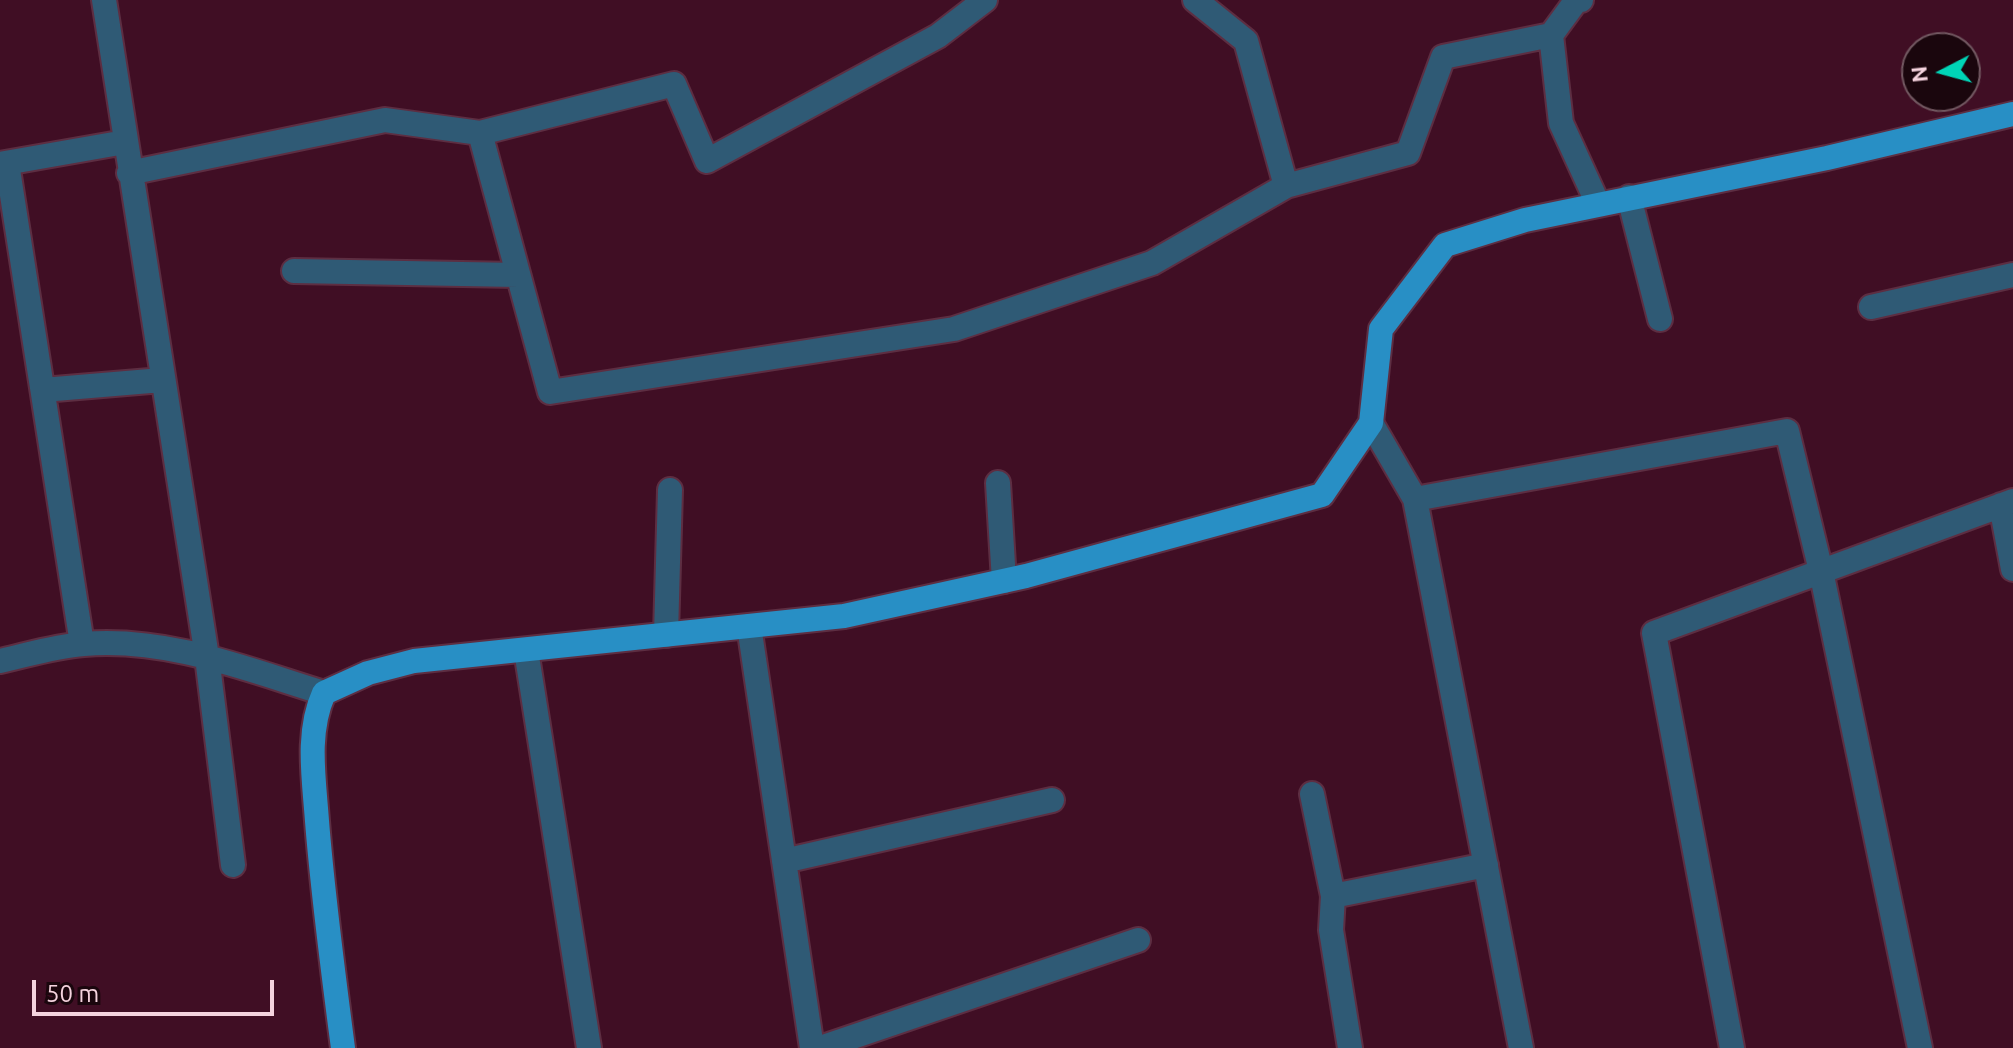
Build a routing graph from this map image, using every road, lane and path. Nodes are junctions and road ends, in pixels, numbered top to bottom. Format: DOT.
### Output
graph roads {
  1 [pos="104,0"];
  2 [pos="985,0"];
  3 [pos="1195,0"];
  4 [pos="1581,0"];
  5 [pos="1551,35"];
  6 [pos="2013,114"];
  7 [pos="480,133"];
  8 [pos="125,142"];
  9 [pos="4,163"];
  10 [pos="129,173"];
  11 [pos="1286,186"];
  12 [pos="1629,197"];
  13 [pos="1598,204"];
  14 [pos="294,271"];
  15 [pos="518,275"];
  16 [pos="2013,275"];
  17 [pos="1871,307"];
  18 [pos="1660,319"];
  19 [pos="162,380"];
  20 [pos="43,390"];
  21 [pos="1371,423"];
  22 [pos="998,483"];
  23 [pos="670,490"];
  24 [pos="1415,499"];
  25 [pos="2007,503"];
  26 [pos="2013,569"];
  27 [pos="1821,571"];
  28 [pos="1004,581"];
  29 [pos="749,626"];
  30 [pos="666,635"];
  31 [pos="82,644"];
  32 [pos="526,650"];
  33 [pos="207,657"];
  34 [pos="0,661"];
  35 [pos="324,693"];
  36 [pos="1312,794"];
  37 [pos="1052,800"];
  38 [pos="784,861"];
  39 [pos="233,865"];
  40 [pos="1486,865"];
  41 [pos="1333,896"];
  42 [pos="1138,940"];
  43 [pos="343,1048"];
  44 [pos="589,1048"];
  45 [pos="812,1048"];
  46 [pos="820,1048"];
  47 [pos="1350,1048"];
  48 [pos="1521,1048"];
  49 [pos="1732,1048"];
  50 [pos="1920,1048"];
  1 -- 8 [label="street"];
  2 -- 7 [label="street"];
  3 -- 11 [label="street"];
  4 -- 5 [label="street"];
  5 -- 11 [label="street"];
  5 -- 13 [label="street"];
  6 -- 12 [label="main road"];
  7 -- 10 [label="street"];
  7 -- 15 [label="street"];
  8 -- 9 [label="street"];
  8 -- 10 [label="street"];
  9 -- 20 [label="street"];
  10 -- 19 [label="street"];
  11 -- 15 [label="street"];
  12 -- 13 [label="main road"];
  12 -- 18 [label="street"];
  13 -- 21 [label="main road"];
  14 -- 15 [label="street"];
  16 -- 17 [label="street"];
  19 -- 20 [label="street"];
  19 -- 33 [label="street"];
  20 -- 31 [label="street"];
  21 -- 24 [label="street"];
  21 -- 28 [label="main road"];
  22 -- 28 [label="street"];
  23 -- 30 [label="street"];
  24 -- 27 [label="street"];
  24 -- 40 [label="street"];
  25 -- 26 [label="street"];
  25 -- 27 [label="street"];
  27 -- 49 [label="street"];
  27 -- 50 [label="street"];
  28 -- 29 [label="main road"];
  29 -- 30 [label="main road"];
  29 -- 38 [label="street"];
  30 -- 32 [label="main road"];
  31 -- 33 [label="street"];
  31 -- 34 [label="street"];
  32 -- 35 [label="main road"];
  32 -- 44 [label="street"];
  33 -- 35 [label="street"];
  33 -- 39 [label="street"];
  35 -- 43 [label="main road"];
  36 -- 41 [label="street"];
  37 -- 38 [label="street"];
  38 -- 45 [label="street"];
  40 -- 41 [label="street"];
  40 -- 48 [label="street"];
  41 -- 47 [label="street"];
  42 -- 46 [label="street"];
}
